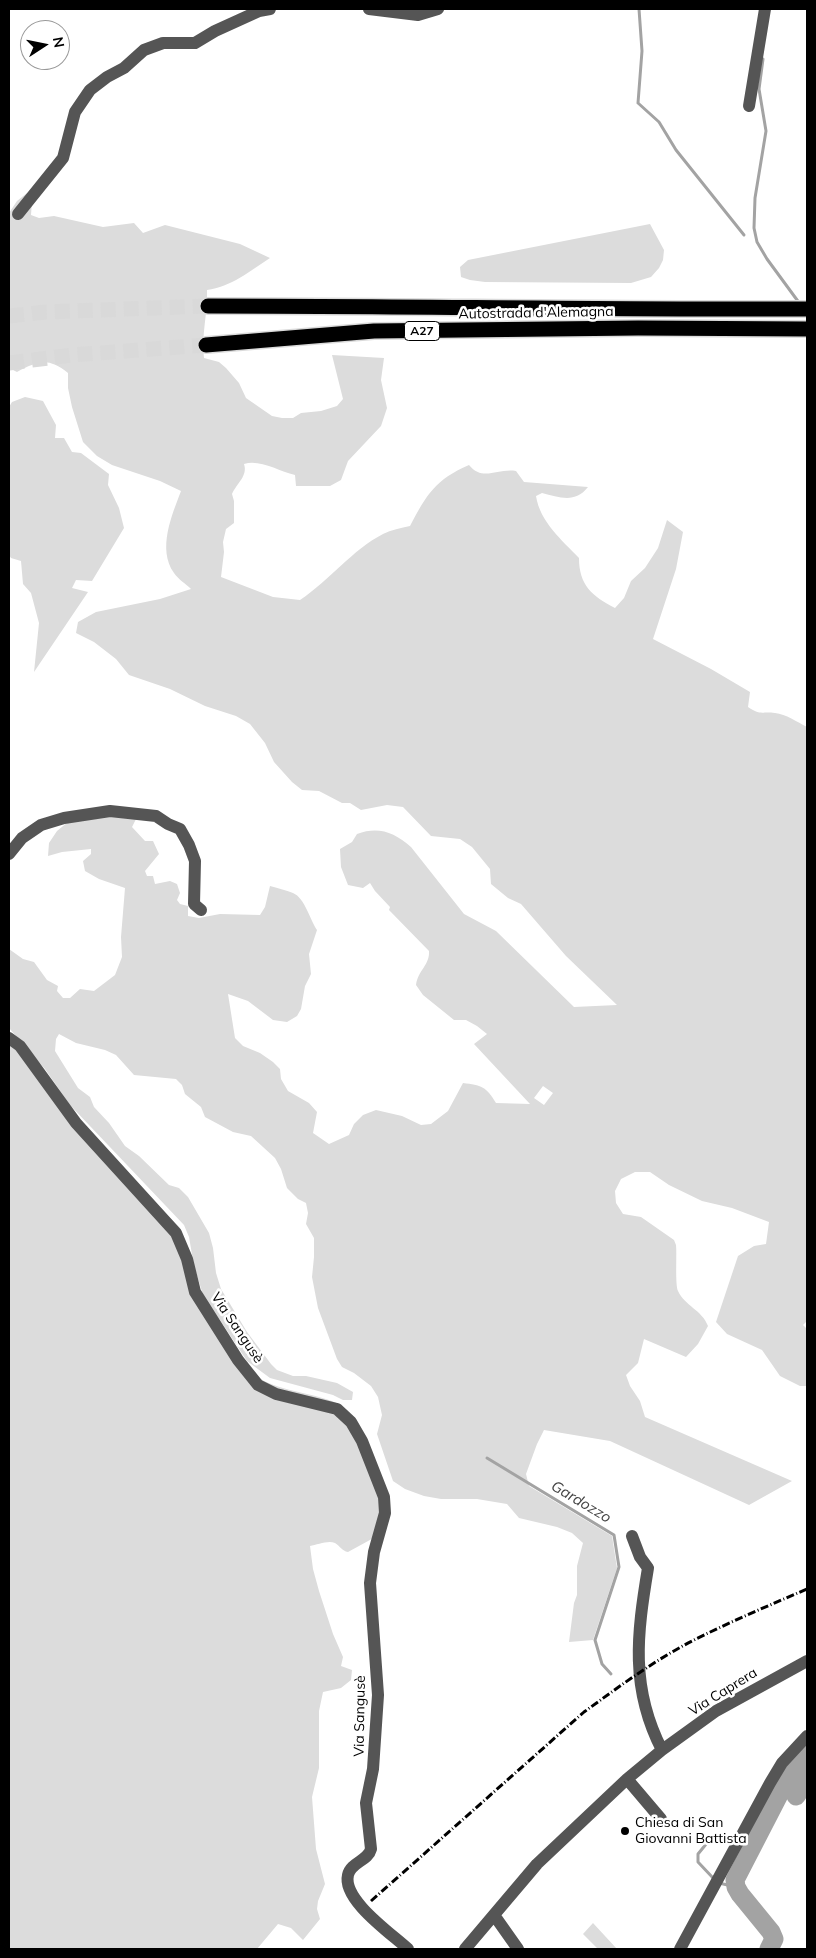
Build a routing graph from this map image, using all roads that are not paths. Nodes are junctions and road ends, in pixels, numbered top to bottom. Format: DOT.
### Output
graph roads {
  1 [pos="270,9"];
  2 [pos="369,9"];
  3 [pos="438,9"];
  4 [pos="765,9"];
  5 [pos="749,106"];
  6 [pos="18,214"];
  7 [pos="208,306"];
  8 [pos="807,309"];
  9 [pos="807,329"];
  10 [pos="206,344"];
  11 [pos="9,854"];
  12 [pos="201,910"];
  13 [pos="9,1038"];
  14 [pos="632,1536"];
  15 [pos="807,1661"];
  16 [pos="807,1736"];
  17 [pos="659,1751"];
  18 [pos="627,1779"];
  19 [pos="662,1819"];
  20 [pos="494,1915"];
  21 [pos="469,1948"];
  22 [pos="408,1949"];
  23 [pos="518,1949"];
  24 [pos="680,1949"];
  1 -- 6 [label="street"];
  2 -- 3 [label="street"];
  4 -- 5 [label="street"];
  7 -- 8 [label="highway, Autostrada d'Alemagna / A27"];
  9 -- 10 [label="highway, Autostrada d'Alemagna / A27"];
  11 -- 12 [label="street"];
  13 -- 22 [label="street, Via Sangusè"];
  14 -- 17 [label="street"];
  15 -- 17 [label="street, Via Caprera"];
  16 -- 24 [label="street"];
  17 -- 18 [label="street, Via Caprera"];
  18 -- 19 [label="street"];
  18 -- 20 [label="street, Via Caprera"];
  20 -- 21 [label="street, Via Caprera"];
  20 -- 23 [label="street"];
}
